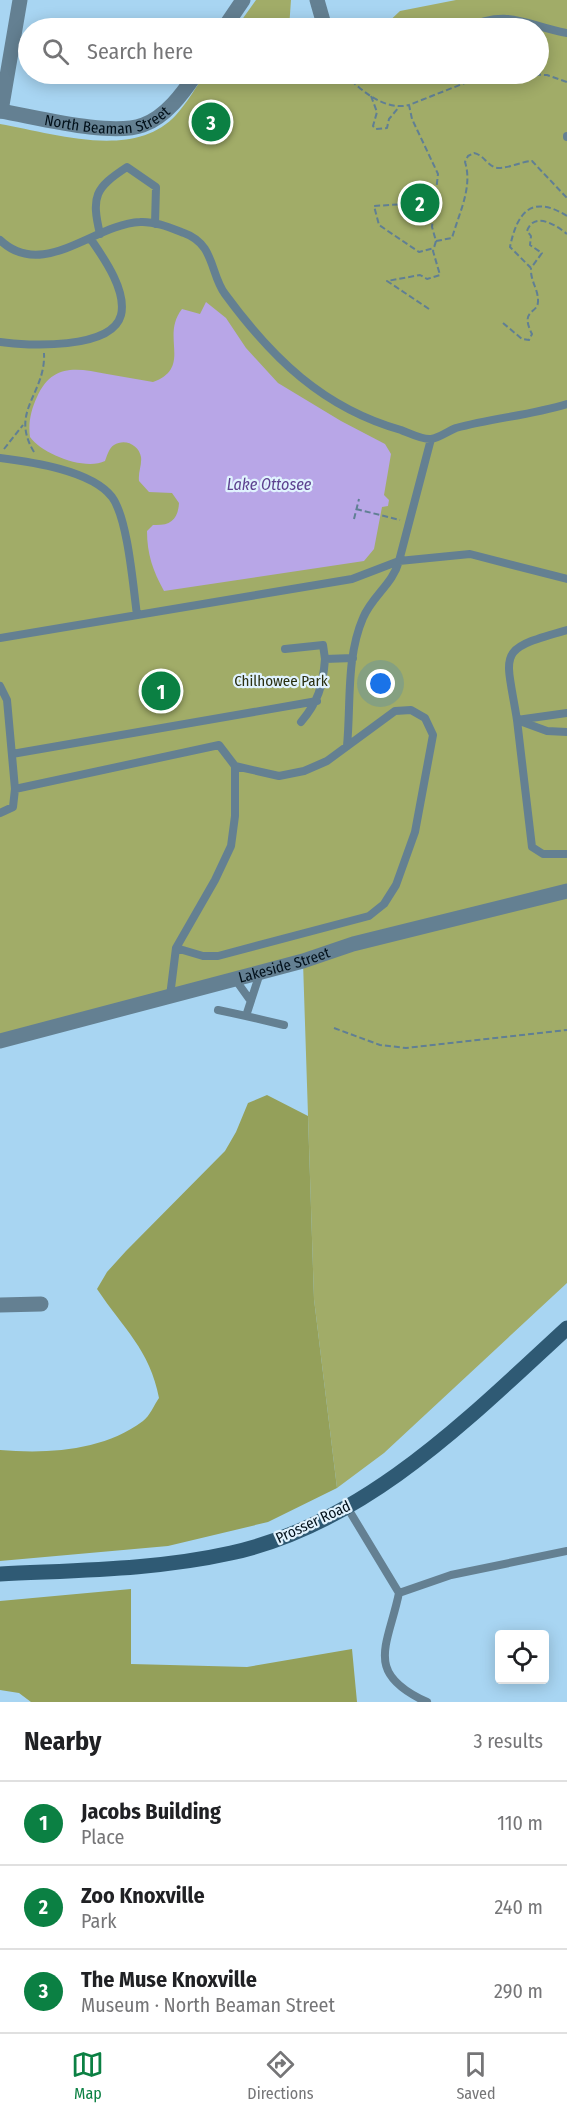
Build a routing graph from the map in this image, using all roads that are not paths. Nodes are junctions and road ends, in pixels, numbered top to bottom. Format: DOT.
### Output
graph roads {
  1 [pos="20,0"];
  2 [pos="243,0"];
  3 [pos="317,0"];
  4 [pos="231,18"];
  5 [pos="322,18"];
  6 [pos="493,18"];
  7 [pos="510,18"];
  8 [pos="549,28"];
  9 [pos="567,33"];
  10 [pos="188,84"];
  11 [pos="1,111"];
  12 [pos="155,224"];
  13 [pos="100,234"];
  14 [pos="90,238"];
  15 [pos="0,240"];
  16 [pos="0,342"];
  17 [pos="567,404"];
  18 [pos="431,439"];
  19 [pos="0,456"];
  20 [pos="399,561"];
  21 [pos="567,579"];
  22 [pos="137,615"];
  23 [pos="567,630"];
  24 [pos="0,638"];
  25 [pos="285,649"];
  26 [pos="352,658"];
  27 [pos="325,659"];
  28 [pos="0,686"];
  29 [pos="317,701"];
  30 [pos="567,713"];
  31 [pos="517,720"];
  32 [pos="301,722"];
  33 [pos="567,732"];
  34 [pos="347,746"];
  35 [pos="12,754"];
  36 [pos="236,766"];
  37 [pos="15,789"];
  38 [pos="0,813"];
  39 [pos="567,854"];
  40 [pos="567,891"];
  41 [pos="176,948"];
  42 [pos="260,973"];
  43 [pos="235,979"];
  44 [pos="170,996"];
  45 [pos="250,1000"];
  46 [pos="218,1010"];
  47 [pos="246,1016"];
  48 [pos="284,1025"];
  49 [pos="0,1041"];
  50 [pos="41,1304"];
  51 [pos="0,1305"];
  52 [pos="567,1328"];
  53 [pos="347,1507"];
  54 [pos="567,1551"];
  55 [pos="0,1574"];
  56 [pos="399,1593"];
  57 [pos="428,1702"];
  1 -- 11 [label="street"];
  2 -- 4 [label="street"];
  3 -- 5 [label="street"];
  6 -- 7 [label="lane"];
  8 -- 9 [label="lane"];
  10 -- 11 [label="street, North Beaman Street"];
  12 -- 13 [label="lane"];
  12 -- 13 [label="lane"];
  12 -- 18 [label="lane"];
  13 -- 14 [label="lane"];
  14 -- 15 [label="lane"];
  14 -- 16 [label="lane"];
  17 -- 18 [label="lane"];
  18 -- 20 [label="lane"];
  19 -- 22 [label="lane"];
  20 -- 21 [label="lane"];
  20 -- 22 [label="lane"];
  20 -- 26 [label="lane"];
  22 -- 24 [label="lane"];
  23 -- 31 [label="lane"];
  25 -- 27 [label="lane"];
  26 -- 27 [label="lane"];
  26 -- 34 [label="lane"];
  27 -- 29 [label="lane"];
  28 -- 35 [label="lane"];
  29 -- 32 [label="lane"];
  29 -- 35 [label="lane"];
  30 -- 31 [label="lane"];
  31 -- 33 [label="lane"];
  31 -- 39 [label="lane"];
  34 -- 36 [label="lane"];
  34 -- 41 [label="lane"];
  35 -- 37 [label="lane"];
  36 -- 37 [label="lane"];
  36 -- 41 [label="lane"];
  37 -- 38 [label="lane"];
  40 -- 42 [label="street, Lakeside Street"];
  41 -- 44 [label="lane"];
  42 -- 43 [label="street, Lakeside Street"];
  42 -- 45 [label="lane"];
  43 -- 44 [label="street, Lakeside Street"];
  43 -- 45 [label="lane"];
  44 -- 49 [label="street, Lakeside Street"];
  45 -- 47 [label="lane"];
  46 -- 47 [label="lane"];
  47 -- 48 [label="lane"];
  50 -- 51 [label="street"];
  52 -- 53 [label="street, Prosser Road"];
  53 -- 55 [label="street, Prosser Road"];
  53 -- 56 [label="lane"];
  54 -- 56 [label="lane"];
  56 -- 57 [label="lane"];
}
